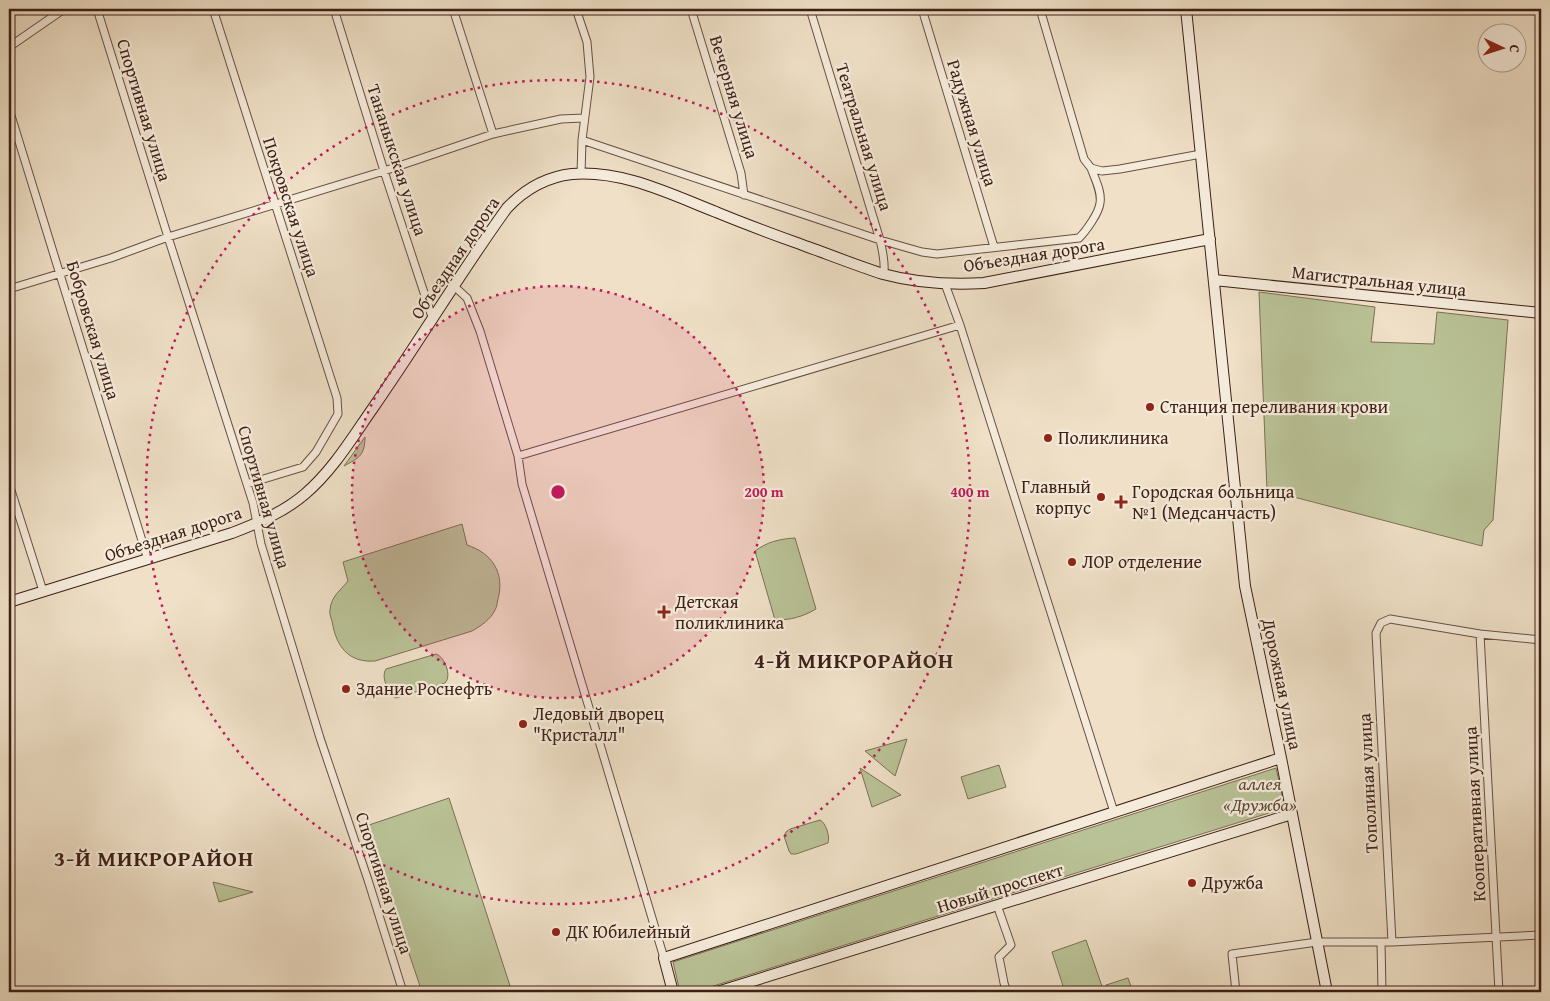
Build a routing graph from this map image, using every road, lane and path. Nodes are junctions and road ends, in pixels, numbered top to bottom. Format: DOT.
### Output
graph roads {
  1 [pos="64,9"];
  2 [pos="97,9"];
  3 [pos="213,9"];
  4 [pos="334,9"];
  5 [pos="453,9"];
  6 [pos="576,9"];
  7 [pos="692,9"];
  8 [pos="810,9"];
  9 [pos="922,9"];
  10 [pos="1040,9"];
  11 [pos="1186,9"];
  12 [pos="9,47"];
  13 [pos="9,109"];
  14 [pos="584,118"];
  15 [pos="493,134"];
  16 [pos="582,140"];
  17 [pos="1201,154"];
  18 [pos="1091,168"];
  19 [pos="384,172"];
  20 [pos="581,174"];
  21 [pos="744,195"];
  22 [pos="274,204"];
  23 [pos="168,236"];
  24 [pos="1210,239"];
  25 [pos="880,240"];
  26 [pos="994,247"];
  27 [pos="60,273"];
  28 [pos="884,274"];
  29 [pos="1214,280"];
  30 [pos="945,284"];
  31 [pos="455,287"];
  32 [pos="9,289"];
  33 [pos="1541,313"];
  34 [pos="433,320"];
  35 [pos="960,326"];
  36 [pos="518,456"];
  37 [pos="9,484"];
  38 [pos="247,484"];
  39 [pos="257,524"];
  40 [pos="148,560"];
  41 [pos="43,591"];
  42 [pos="9,602"];
  43 [pos="1480,634"];
  44 [pos="1541,640"];
  45 [pos="1281,758"];
  46 [pos="1114,812"];
  47 [pos="1292,814"];
  48 [pos="997,905"];
  49 [pos="1541,935"];
  50 [pos="1496,937"];
  51 [pos="1317,942"];
  52 [pos="1381,942"];
  53 [pos="1392,942"];
  54 [pos="664,958"];
  55 [pos="403,992"];
  56 [pos="673,992"];
  57 [pos="717,992"];
  58 [pos="1007,992"];
  59 [pos="1236,992"];
  60 [pos="1327,992"];
  61 [pos="1382,992"];
  62 [pos="1499,992"];
  1 -- 12 [label="street"];
  2 -- 23 [label="street, Спортивная улица"];
  3 -- 22 [label="street, Покровская улица"];
  4 -- 19 [label="street, Тананыкская улица"];
  5 -- 15 [label="street"];
  6 -- 14 [label="street"];
  7 -- 21 [label="street, Вечерняя улица"];
  8 -- 25 [label="street, Театральная улица"];
  9 -- 26 [label="street, Радужная улица"];
  10 -- 18 [label="street"];
  11 -- 17 [label="main road, Дорожная улица"];
  13 -- 27 [label="street, Бобровская улица"];
  14 -- 15 [label="street"];
  14 -- 16 [label="street"];
  15 -- 19 [label="street"];
  16 -- 20 [label="street"];
  16 -- 21 [label="street"];
  17 -- 18 [label="street"];
  17 -- 24 [label="main road, Дорожная улица"];
  18 -- 26 [label="street"];
  19 -- 22 [label="street"];
  19 -- 34 [label="street, Тананыкская улица"];
  20 -- 28 [label="main road, Объездная дорога"];
  20 -- 31 [label="main road, Объездная дорога"];
  21 -- 25 [label="street"];
  22 -- 23 [label="street"];
  22 -- 38 [label="street, Покровская улица"];
  23 -- 27 [label="street"];
  23 -- 38 [label="street, Спортивная улица"];
  24 -- 29 [label="main road, Дорожная улица"];
  24 -- 30 [label="main road, Объездная дорога"];
  25 -- 26 [label="street"];
  25 -- 28 [label="street, Театральная улица"];
  27 -- 32 [label="street"];
  27 -- 40 [label="street, Бобровская улица"];
  28 -- 30 [label="main road, Объездная дорога"];
  29 -- 33 [label="main road, Магистральная улица"];
  29 -- 45 [label="main road, Дорожная улица"];
  30 -- 35 [label="street"];
  31 -- 34 [label="main road, Объездная дорога"];
  31 -- 36 [label="street"];
  34 -- 39 [label="main road, Объездная дорога"];
  35 -- 36 [label="street"];
  35 -- 46 [label="street"];
  36 -- 54 [label="street"];
  37 -- 41 [label="street"];
  38 -- 39 [label="street, Спортивная улица"];
  39 -- 40 [label="main road, Объездная дорога"];
  39 -- 55 [label="street, Спортивная улица"];
  40 -- 41 [label="main road, Объездная дорога"];
  41 -- 42 [label="main road, Объездная дорога"];
  43 -- 44 [label="street"];
  43 -- 50 [label="street, Кооперативная улица"];
  43 -- 53 [label="street, Тополиная улица"];
  45 -- 46 [label="main road"];
  45 -- 47 [label="main road, Дорожная улица"];
  46 -- 54 [label="main road"];
  47 -- 48 [label="main road, Новый проспект"];
  47 -- 51 [label="main road, Дорожная улица"];
  48 -- 57 [label="main road, Новый проспект"];
  48 -- 58 [label="street"];
  49 -- 50 [label="street"];
  50 -- 53 [label="street"];
  50 -- 62 [label="street, Кооперативная улица"];
  51 -- 52 [label="street"];
  51 -- 59 [label="street"];
  51 -- 60 [label="main road, Дорожная улица"];
  52 -- 53 [label="street"];
  52 -- 61 [label="street"];
  54 -- 56 [label="main road"];
}
